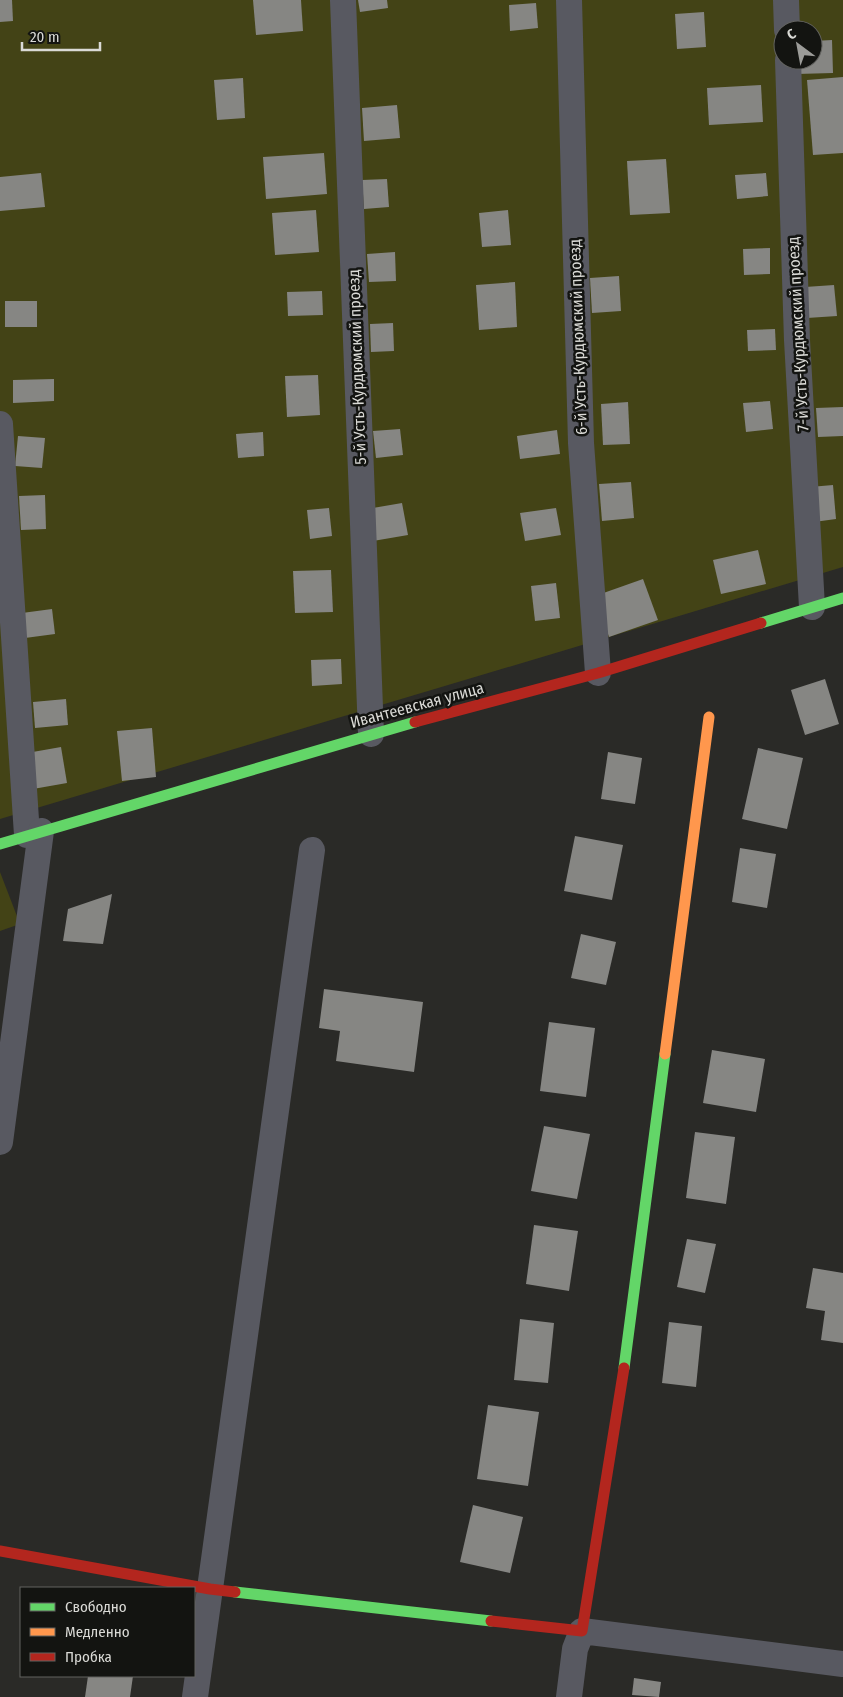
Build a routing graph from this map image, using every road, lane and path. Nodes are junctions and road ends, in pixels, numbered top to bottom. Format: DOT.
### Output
graph roads {
  1 [pos="343,0"];
  2 [pos="569,0"];
  3 [pos="786,0"];
  4 [pos="787,20"];
  5 [pos="788,70"];
  6 [pos="0,424"];
  7 [pos="843,598"];
  8 [pos="812,607"];
  9 [pos="598,673"];
  10 [pos="709,717"];
  11 [pos="371,734"];
  12 [pos="34,833"];
  13 [pos="0,844"];
  14 [pos="312,850"];
  15 [pos="0,1142"];
  16 [pos="0,1551"];
  17 [pos="210,1589"];
  18 [pos="582,1630"];
  19 [pos="843,1664"];
  20 [pos="195,1697"];
  21 [pos="569,1697"];
  1 -- 11 [label="street, 5-й Усть-Курдюмский проезд"];
  2 -- 9 [label="street, 6-й Усть-Курдюмский проезд"];
  3 -- 4 [label="street"];
  5 -- 8 [label="street, 7-й Усть-Курдюмский проезд"];
  6 -- 12 [label="street"];
  7 -- 8 [label="street, Ивантеевская улица"];
  8 -- 9 [label="street, Ивантеевская улица"];
  9 -- 11 [label="street, Ивантеевская улица"];
  10 -- 18 [label="street"];
  11 -- 12 [label="street, Ивантеевская улица"];
  12 -- 13 [label="street, Ивантеевская улица"];
  12 -- 15 [label="street"];
  14 -- 17 [label="street"];
  16 -- 17 [label="street"];
  17 -- 18 [label="street"];
  17 -- 20 [label="street"];
  18 -- 19 [label="street"];
  18 -- 21 [label="street"];
}
